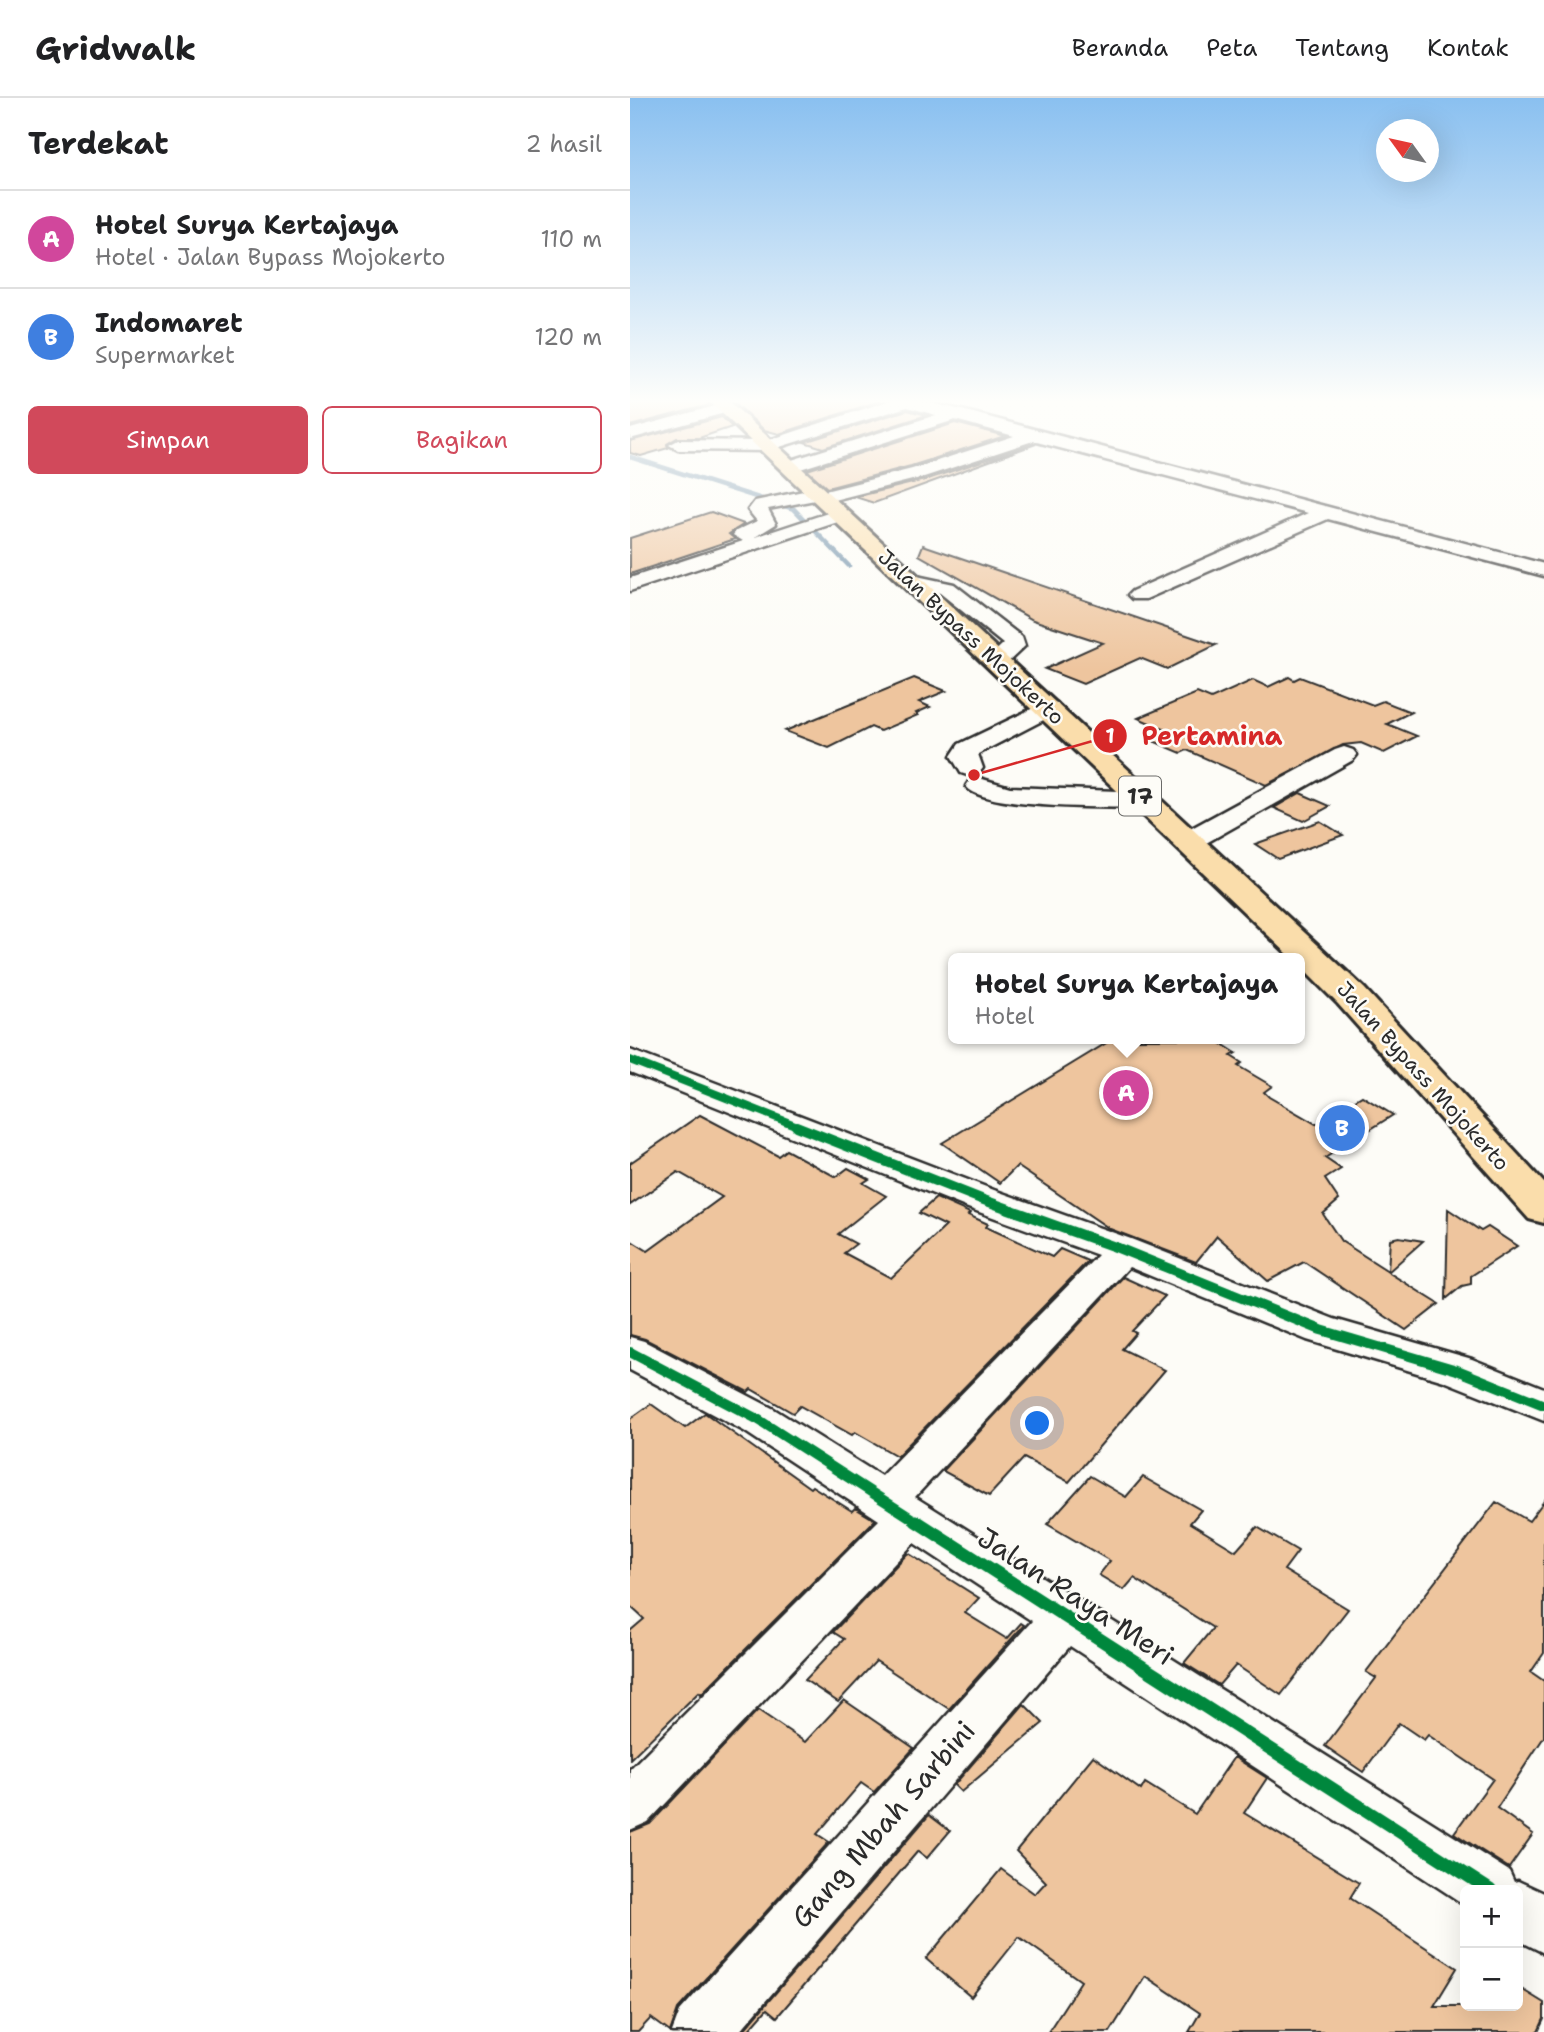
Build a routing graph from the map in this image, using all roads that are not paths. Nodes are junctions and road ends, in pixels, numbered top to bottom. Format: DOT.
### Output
graph roads {
  1 [pos="805,490"];
  2 [pos="874,490"];
  3 [pos="1242,490"];
  4 [pos="820,511"];
  5 [pos="1327,512"];
  6 [pos="743,535"];
  7 [pos="1544,570"];
  8 [pos="630,585"];
  9 [pos="1139,595"];
  10 [pos="1048,708"];
  11 [pos="1345,755"];
  12 [pos="1144,800"];
  13 [pos="1189,841"];
  14 [pos="630,1060"];
  15 [pos="1544,1209"];
  16 [pos="1112,1264"];
  17 [pos="630,1352"];
  18 [pos="1544,1405"];
  19 [pos="898,1509"];
  20 [pos="1066,1616"];
  21 [pos="630,1805"];
  22 [pos="1482,1885"];
  23 [pos="1523,1911"];
  24 [pos="1544,1925"];
  25 [pos="701,2032"];
  1 -- 4 [label="highway, Jalan Bypass Mojokerto / 17"];
  2 -- 4 [label="street"];
  3 -- 5 [label="street"];
  4 -- 6 [label="street"];
  4 -- 8 [label="street"];
  4 -- 10 [label="highway, Jalan Bypass Mojokerto / 17"];
  5 -- 7 [label="street"];
  5 -- 9 [label="street"];
  10 -- 12 [label="highway, Jalan Bypass Mojokerto / 17"];
  10 -- 12 [label="street"];
  11 -- 13 [label="street"];
  12 -- 13 [label="highway, Jalan Bypass Mojokerto / 17"];
  13 -- 15 [label="highway, Jalan Bypass Mojokerto / 17"];
  14 -- 18 [label="street"];
  16 -- 19 [label="street"];
  17 -- 19 [label="street, Jalan Raya Meri"];
  19 -- 20 [label="street, Jalan Raya Meri"];
  19 -- 21 [label="street"];
  20 -- 22 [label="street, Jalan Raya Meri"];
  20 -- 25 [label="street, Gang Mbah Sarbini"];
  23 -- 24 [label="street"];
}
